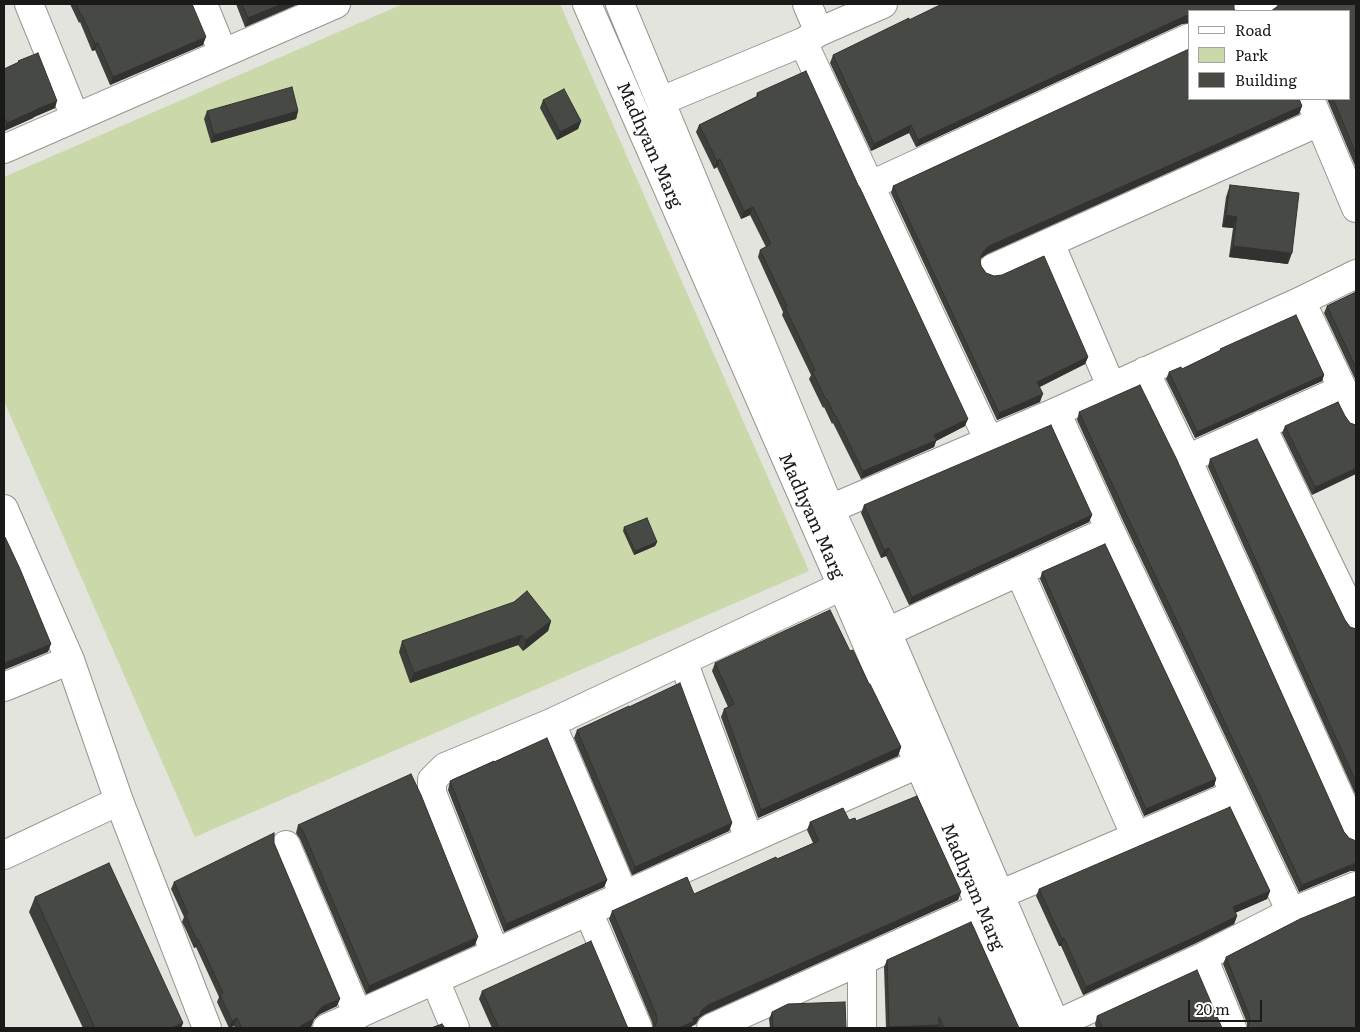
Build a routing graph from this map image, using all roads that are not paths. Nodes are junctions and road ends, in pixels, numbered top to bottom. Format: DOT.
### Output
graph roads {
  1 [pos="29,4"];
  2 [pos="202,4"];
  3 [pos="336,4"];
  4 [pos="587,4"];
  5 [pos="620,4"];
  6 [pos="807,4"];
  7 [pos="883,4"];
  8 [pos="1262,4"];
  9 [pos="1248,10"];
  10 [pos="811,37"];
  11 [pos="1188,38"];
  12 [pos="223,53"];
  13 [pos="660,102"];
  14 [pos="1314,110"];
  15 [pos="75,117"];
  16 [pos="4,149"];
  17 [pos="869,186"];
  18 [pos="1356,208"];
  19 [pos="1050,243"];
  20 [pos="993,268"];
  21 [pos="1356,274"];
  22 [pos="1301,301"];
  23 [pos="1145,371"];
  24 [pos="1111,386"];
  25 [pos="1343,389"];
  26 [pos="1056,412"];
  27 [pos="1356,417"];
  28 [pos="1261,425"];
  29 [pos="989,440"];
  30 [pos="1187,459"];
  31 [pos="4,509"];
  32 [pos="830,509"];
  33 [pos="1110,530"];
  34 [pos="1019,572"];
  35 [pos="842,586"];
  36 [pos="1356,621"];
  37 [pos="887,632"];
  38 [pos="70,660"];
  39 [pos="684,661"];
  40 [pos="4,687"];
  41 [pos="551,723"];
  42 [pos="918,764"];
  43 [pos="1346,785"];
  44 [pos="1235,794"];
  45 [pos="120,801"];
  46 [pos="1356,833"];
  47 [pos="1136,837"];
  48 [pos="749,839"];
  49 [pos="286,845"];
  50 [pos="4,855"];
  51 [pos="1356,886"];
  52 [pos="624,895"];
  53 [pos="990,901"];
  54 [pos="588,911"];
  55 [pos="1291,912"];
  56 [pos="495,953"];
  57 [pos="1203,957"];
  58 [pos="862,960"];
  59 [pos="435,980"];
  60 [pos="358,1015"];
  61 [pos="1048,1027"];
  62 [pos="208,1028"];
  63 [pos="327,1028"];
  64 [pos="455,1028"];
  65 [pos="638,1028"];
  66 [pos="711,1028"];
  67 [pos="862,1028"];
  68 [pos="1232,1028"];
  1 -- 15 [label="street"];
  2 -- 12 [label="street"];
  3 -- 12 [label="street"];
  4 -- 35 [label="street, Madhyam Marg"];
  5 -- 13 [label="street, Madhyam Marg"];
  6 -- 10 [label="street"];
  7 -- 10 [label="street"];
  8 -- 9 [label="street"];
  10 -- 13 [label="street"];
  10 -- 17 [label="street"];
  11 -- 17 [label="street"];
  12 -- 15 [label="street"];
  13 -- 32 [label="street, Madhyam Marg"];
  14 -- 18 [label="street"];
  14 -- 19 [label="street"];
  15 -- 16 [label="street"];
  17 -- 29 [label="street"];
  19 -- 20 [label="street"];
  19 -- 24 [label="street"];
  21 -- 22 [label="street"];
  22 -- 23 [label="street"];
  22 -- 25 [label="street"];
  23 -- 24 [label="street"];
  23 -- 30 [label="street"];
  24 -- 26 [label="street"];
  25 -- 27 [label="street"];
  25 -- 28 [label="street"];
  26 -- 29 [label="street"];
  26 -- 33 [label="street"];
  28 -- 30 [label="street"];
  28 -- 36 [label="street"];
  29 -- 32 [label="street"];
  30 -- 43 [label="street"];
  31 -- 38 [label="street"];
  32 -- 37 [label="street, Madhyam Marg"];
  33 -- 34 [label="street"];
  33 -- 44 [label="street"];
  34 -- 37 [label="street"];
  34 -- 47 [label="street"];
  35 -- 39 [label="street"];
  35 -- 42 [label="street, Madhyam Marg"];
  37 -- 53 [label="street, Madhyam Marg"];
  38 -- 40 [label="street"];
  38 -- 45 [label="street"];
  39 -- 41 [label="street"];
  39 -- 48 [label="street"];
  41 -- 52 [label="street"];
  41 -- 56 [label="street"];
  42 -- 48 [label="street"];
  42 -- 53 [label="street, Madhyam Marg"];
  43 -- 46 [label="street"];
  44 -- 47 [label="street"];
  44 -- 55 [label="street"];
  45 -- 50 [label="street"];
  45 -- 62 [label="street"];
  47 -- 53 [label="street"];
  48 -- 52 [label="street"];
  49 -- 60 [label="street"];
  51 -- 55 [label="street"];
  52 -- 54 [label="street"];
  53 -- 58 [label="street"];
  53 -- 61 [label="street, Madhyam Marg"];
  54 -- 56 [label="street"];
  54 -- 65 [label="street"];
  55 -- 57 [label="street"];
  56 -- 59 [label="street"];
  57 -- 61 [label="street"];
  57 -- 68 [label="street"];
  58 -- 66 [label="street"];
  58 -- 67 [label="street"];
  59 -- 60 [label="street"];
  59 -- 64 [label="street"];
  60 -- 63 [label="street"];
}
